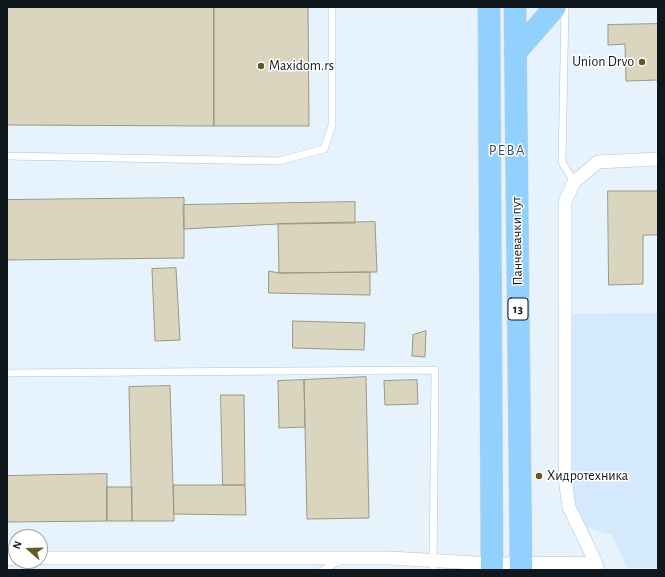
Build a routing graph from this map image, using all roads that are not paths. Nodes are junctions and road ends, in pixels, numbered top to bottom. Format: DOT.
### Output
graph roads {
  1 [pos="332,7"];
  2 [pos="477,7"];
  3 [pos="488,7"];
  4 [pos="515,7"];
  5 [pos="555,7"];
  6 [pos="565,7"];
  7 [pos="489,32"];
  8 [pos="515,53"];
  9 [pos="7,156"];
  10 [pos="658,159"];
  11 [pos="574,182"];
  12 [pos="7,373"];
  13 [pos="48,558"];
  14 [pos="345,558"];
  15 [pos="433,565"];
  16 [pos="597,566"];
  17 [pos="492,567"];
  18 [pos="521,567"];
  19 [pos="323,570"];
  1 -- 9 [label="lane"];
  2 -- 7 [label="highway"];
  3 -- 7 [label="highway, Панчевачки пут / 13"];
  4 -- 8 [label="highway, Панчевачки пут / 13"];
  5 -- 8 [label="highway"];
  6 -- 11 [label="lane"];
  7 -- 17 [label="highway, Панчевачки пут / 13"];
  8 -- 18 [label="highway, Панчевачки пут / 13"];
  10 -- 11 [label="street"];
  11 -- 16 [label="street"];
  12 -- 15 [label="lane"];
  13 -- 14 [label="street"];
  14 -- 15 [label="street"];
  14 -- 19 [label="lane"];
  15 -- 17 [label="street"];
  16 -- 18 [label="street"];
  17 -- 18 [label="street"];
}
